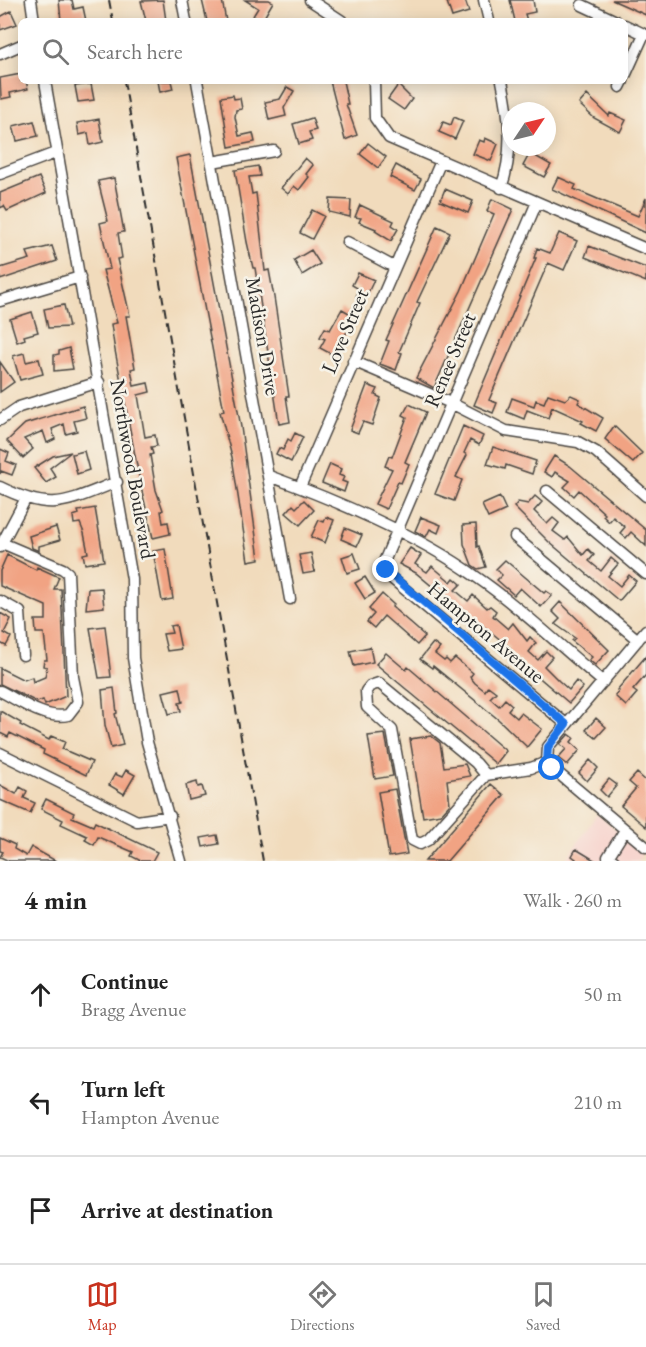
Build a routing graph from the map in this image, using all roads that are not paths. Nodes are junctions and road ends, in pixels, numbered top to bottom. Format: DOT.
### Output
graph roads {
  1 [pos="31,0"];
  2 [pos="183,0"];
  3 [pos="310,0"];
  4 [pos="484,0"];
  5 [pos="582,5"];
  6 [pos="34,18"];
  7 [pos="186,18"];
  8 [pos="337,18"];
  9 [pos="488,18"];
  10 [pos="610,18"];
  11 [pos="628,26"];
  12 [pos="645,34"];
  13 [pos="18,46"];
  14 [pos="0,54"];
  15 [pos="628,70"];
  16 [pos="46,84"];
  17 [pos="198,84"];
  18 [pos="374,84"];
  19 [pos="502,84"];
  20 [pos="274,151"];
  21 [pos="58,152"];
  22 [pos="441,161"];
  23 [pos="212,162"];
  24 [pos="0,174"];
  25 [pos="501,188"];
  26 [pos="537,202"];
  27 [pos="347,242"];
  28 [pos="646,249"];
  29 [pos="394,267"];
  30 [pos="80,277"];
  31 [pos="0,301"];
  32 [pos="353,361"];
  33 [pos="99,382"];
  34 [pos="453,404"];
  35 [pos="0,420"];
  36 [pos="269,476"];
  37 [pos="117,482"];
  38 [pos="0,487"];
  39 [pos="300,487"];
  40 [pos="547,491"];
  41 [pos="646,496"];
  42 [pos="25,500"];
  43 [pos="396,531"];
  44 [pos="515,537"];
  45 [pos="1,545"];
  46 [pos="646,574"];
  47 [pos="290,599"];
  48 [pos="0,601"];
  49 [pos="646,630"];
  50 [pos="638,640"];
  51 [pos="23,654"];
  52 [pos="603,682"];
  53 [pos="0,691"];
  54 [pos="566,724"];
  55 [pos="0,753"];
  56 [pos="547,762"];
  57 [pos="486,775"];
  58 [pos="170,816"];
  59 [pos="626,830"];
  60 [pos="646,847"];
  61 [pos="181,861"];
  62 [pos="614,861"];
  1 -- 6 [label="street"];
  2 -- 7 [label="street"];
  3 -- 8 [label="street"];
  4 -- 9 [label="street"];
  5 -- 10 [label="street"];
  11 -- 12 [label="street"];
  12 -- 15 [label="street"];
  13 -- 14 [label="street"];
  16 -- 21 [label="street, Northwood Boulevard"];
  17 -- 23 [label="street, Madison Drive"];
  18 -- 22 [label="street"];
  19 -- 25 [label="street"];
  20 -- 23 [label="street"];
  21 -- 24 [label="street"];
  21 -- 30 [label="street, Northwood Boulevard"];
  22 -- 25 [label="street"];
  22 -- 29 [label="street, Love Street"];
  23 -- 36 [label="street, Madison Drive"];
  25 -- 26 [label="street"];
  26 -- 28 [label="street"];
  26 -- 34 [label="street, Renee Street"];
  27 -- 29 [label="street"];
  29 -- 32 [label="street, Love Street"];
  30 -- 31 [label="street"];
  30 -- 33 [label="street, Northwood Boulevard"];
  32 -- 34 [label="street"];
  32 -- 39 [label="street, Love Street"];
  33 -- 35 [label="street"];
  33 -- 37 [label="street, Northwood Boulevard"];
  34 -- 41 [label="street"];
  34 -- 43 [label="street, Renee Street"];
  36 -- 39 [label="street"];
  36 -- 47 [label="street, Madison Drive"];
  37 -- 42 [label="street"];
  37 -- 58 [label="street, Northwood Boulevard"];
  38 -- 42 [label="street"];
  39 -- 43 [label="street"];
  40 -- 46 [label="street"];
  42 -- 45 [label="street"];
  43 -- 52 [label="street"];
  43 -- 54 [label="street, Hampton Avenue"];
  44 -- 50 [label="street"];
  45 -- 53 [label="street"];
  48 -- 51 [label="street"];
  49 -- 50 [label="street"];
  50 -- 52 [label="street"];
  52 -- 54 [label="street"];
  54 -- 56 [label="street"];
  55 -- 58 [label="street"];
  56 -- 57 [label="street"];
  56 -- 59 [label="street"];
  57 -- 57 [label="street"];
  58 -- 61 [label="street, Northwood Boulevard"];
  59 -- 60 [label="street"];
  59 -- 62 [label="street"];
}
